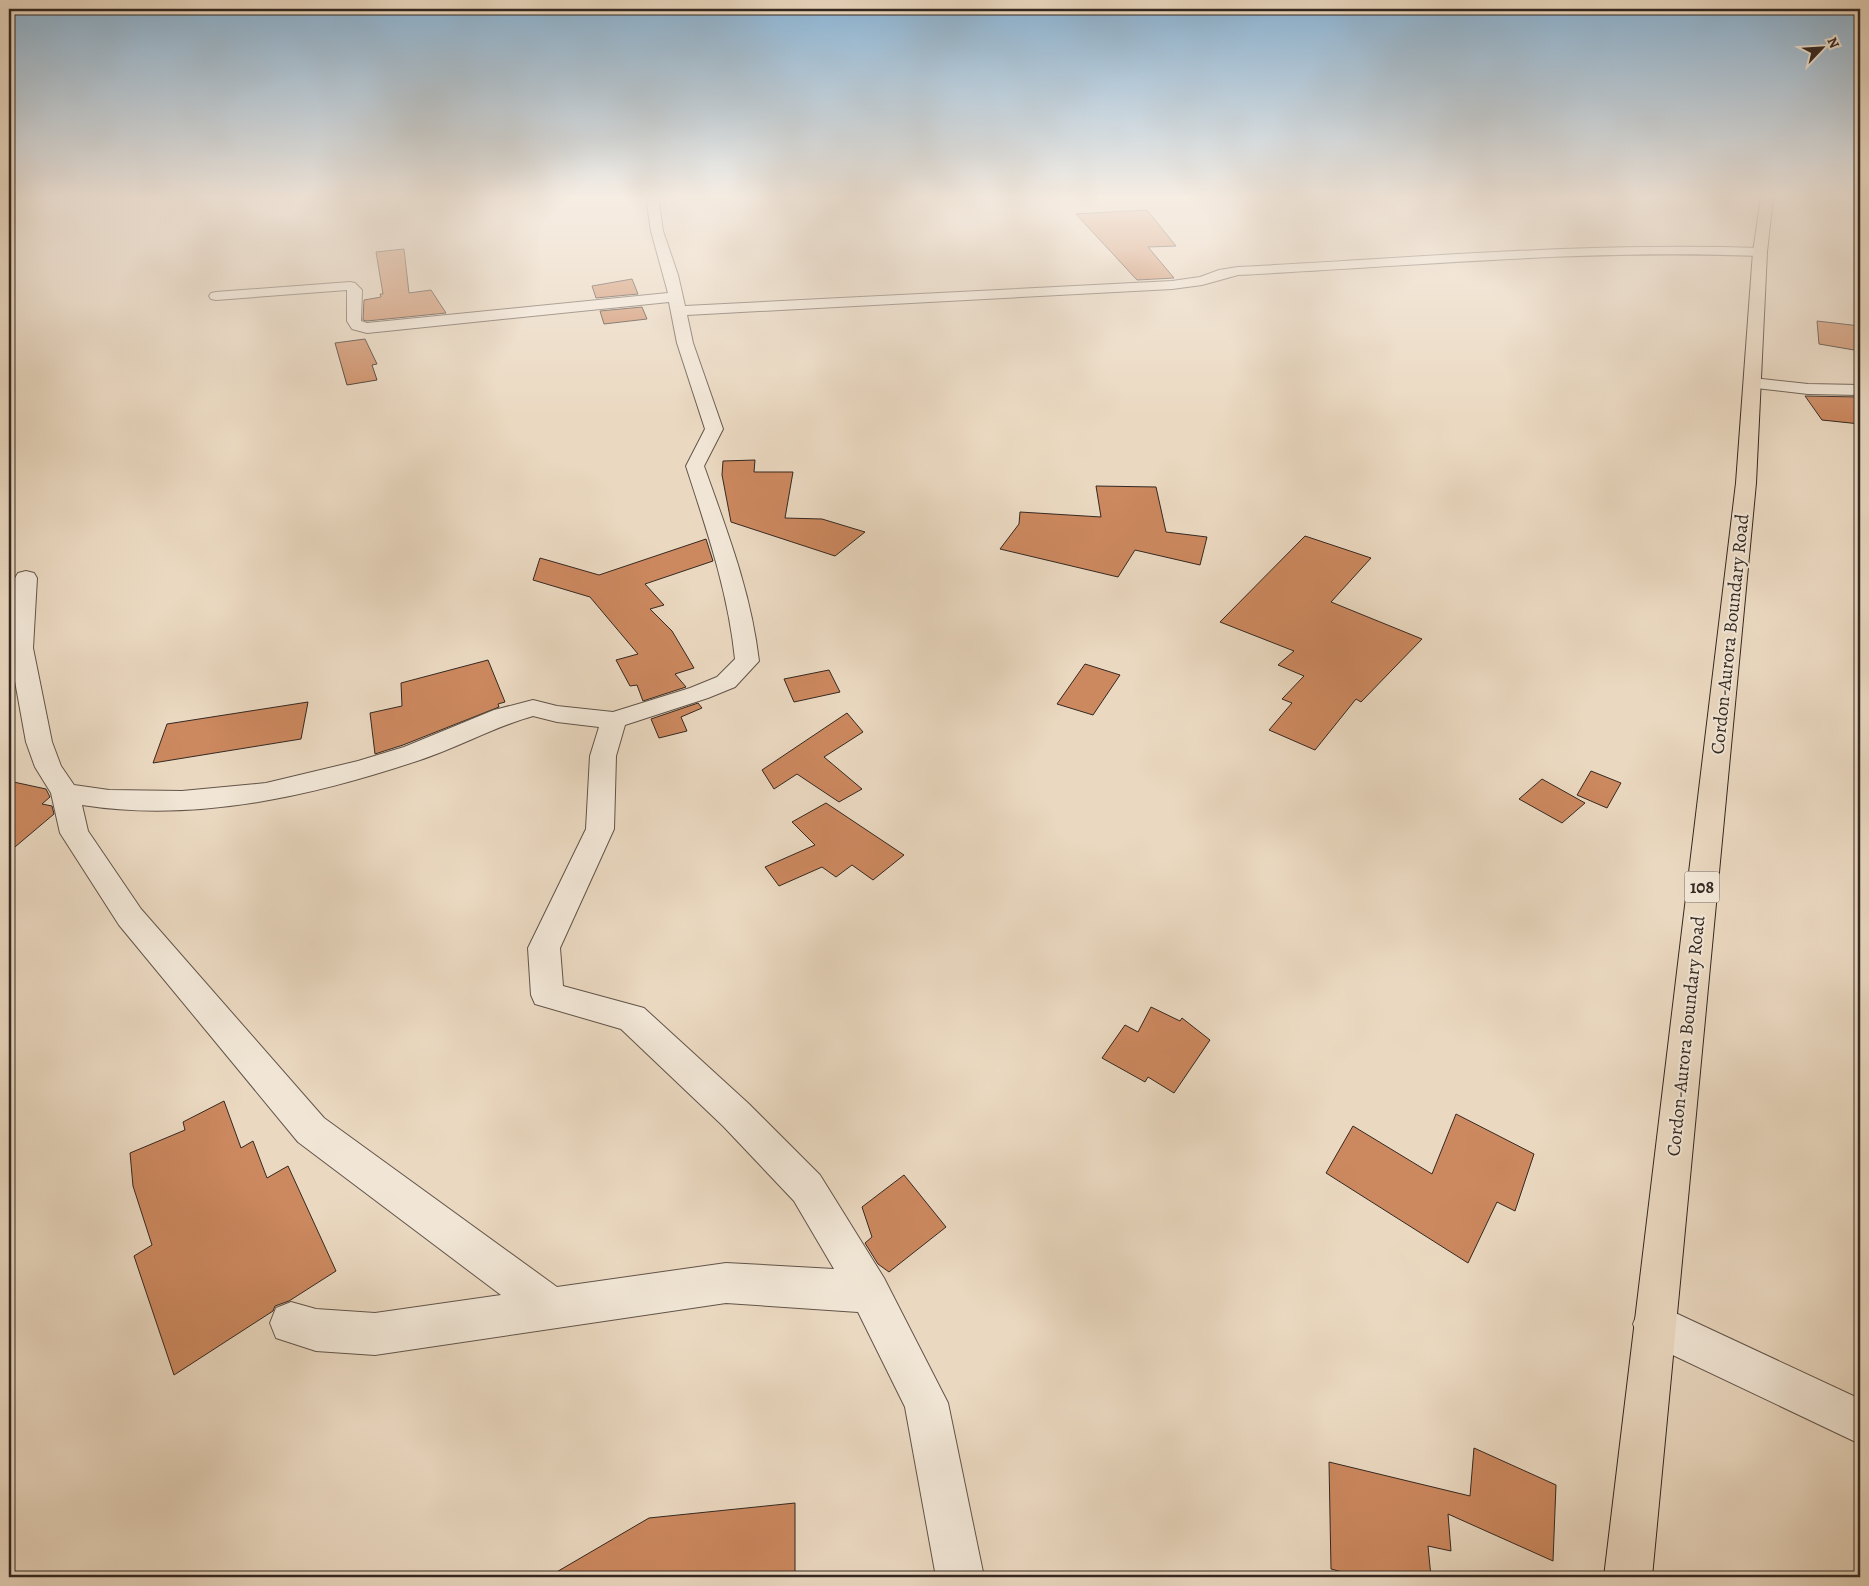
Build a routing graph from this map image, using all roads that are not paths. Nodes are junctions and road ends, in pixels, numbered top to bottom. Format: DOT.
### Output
graph roads {
  1 [pos="670,271"];
  2 [pos="1238,271"];
  3 [pos="1759,271"];
  4 [pos="216,296"];
  5 [pos="676,304"];
  6 [pos="1754,383"];
  7 [pos="1860,390"];
  8 [pos="26,578"];
  9 [pos="614,720"];
  10 [pos="65,793"];
  11 [pos="870,1292"];
  12 [pos="553,1309"];
  13 [pos="291,1323"];
  14 [pos="1654,1324"];
  15 [pos="1860,1422"];
  16 [pos="960,1577"];
  17 [pos="1628,1577"];
  1 -- 5 [label="street"];
  2 -- 5 [label="street"];
  3 -- 6 [label="main road, Cordon-Aurora Boundary Road / 108"];
  4 -- 5 [label="street"];
  5 -- 9 [label="street"];
  6 -- 7 [label="street"];
  6 -- 14 [label="main road, Cordon-Aurora Boundary Road / 108"];
  8 -- 10 [label="street"];
  9 -- 10 [label="street"];
  9 -- 11 [label="street"];
  10 -- 12 [label="street"];
  11 -- 12 [label="street"];
  11 -- 16 [label="street"];
  12 -- 13 [label="street"];
  14 -- 15 [label="street"];
  14 -- 17 [label="main road, Cordon-Aurora Boundary Road / 108"];
}
